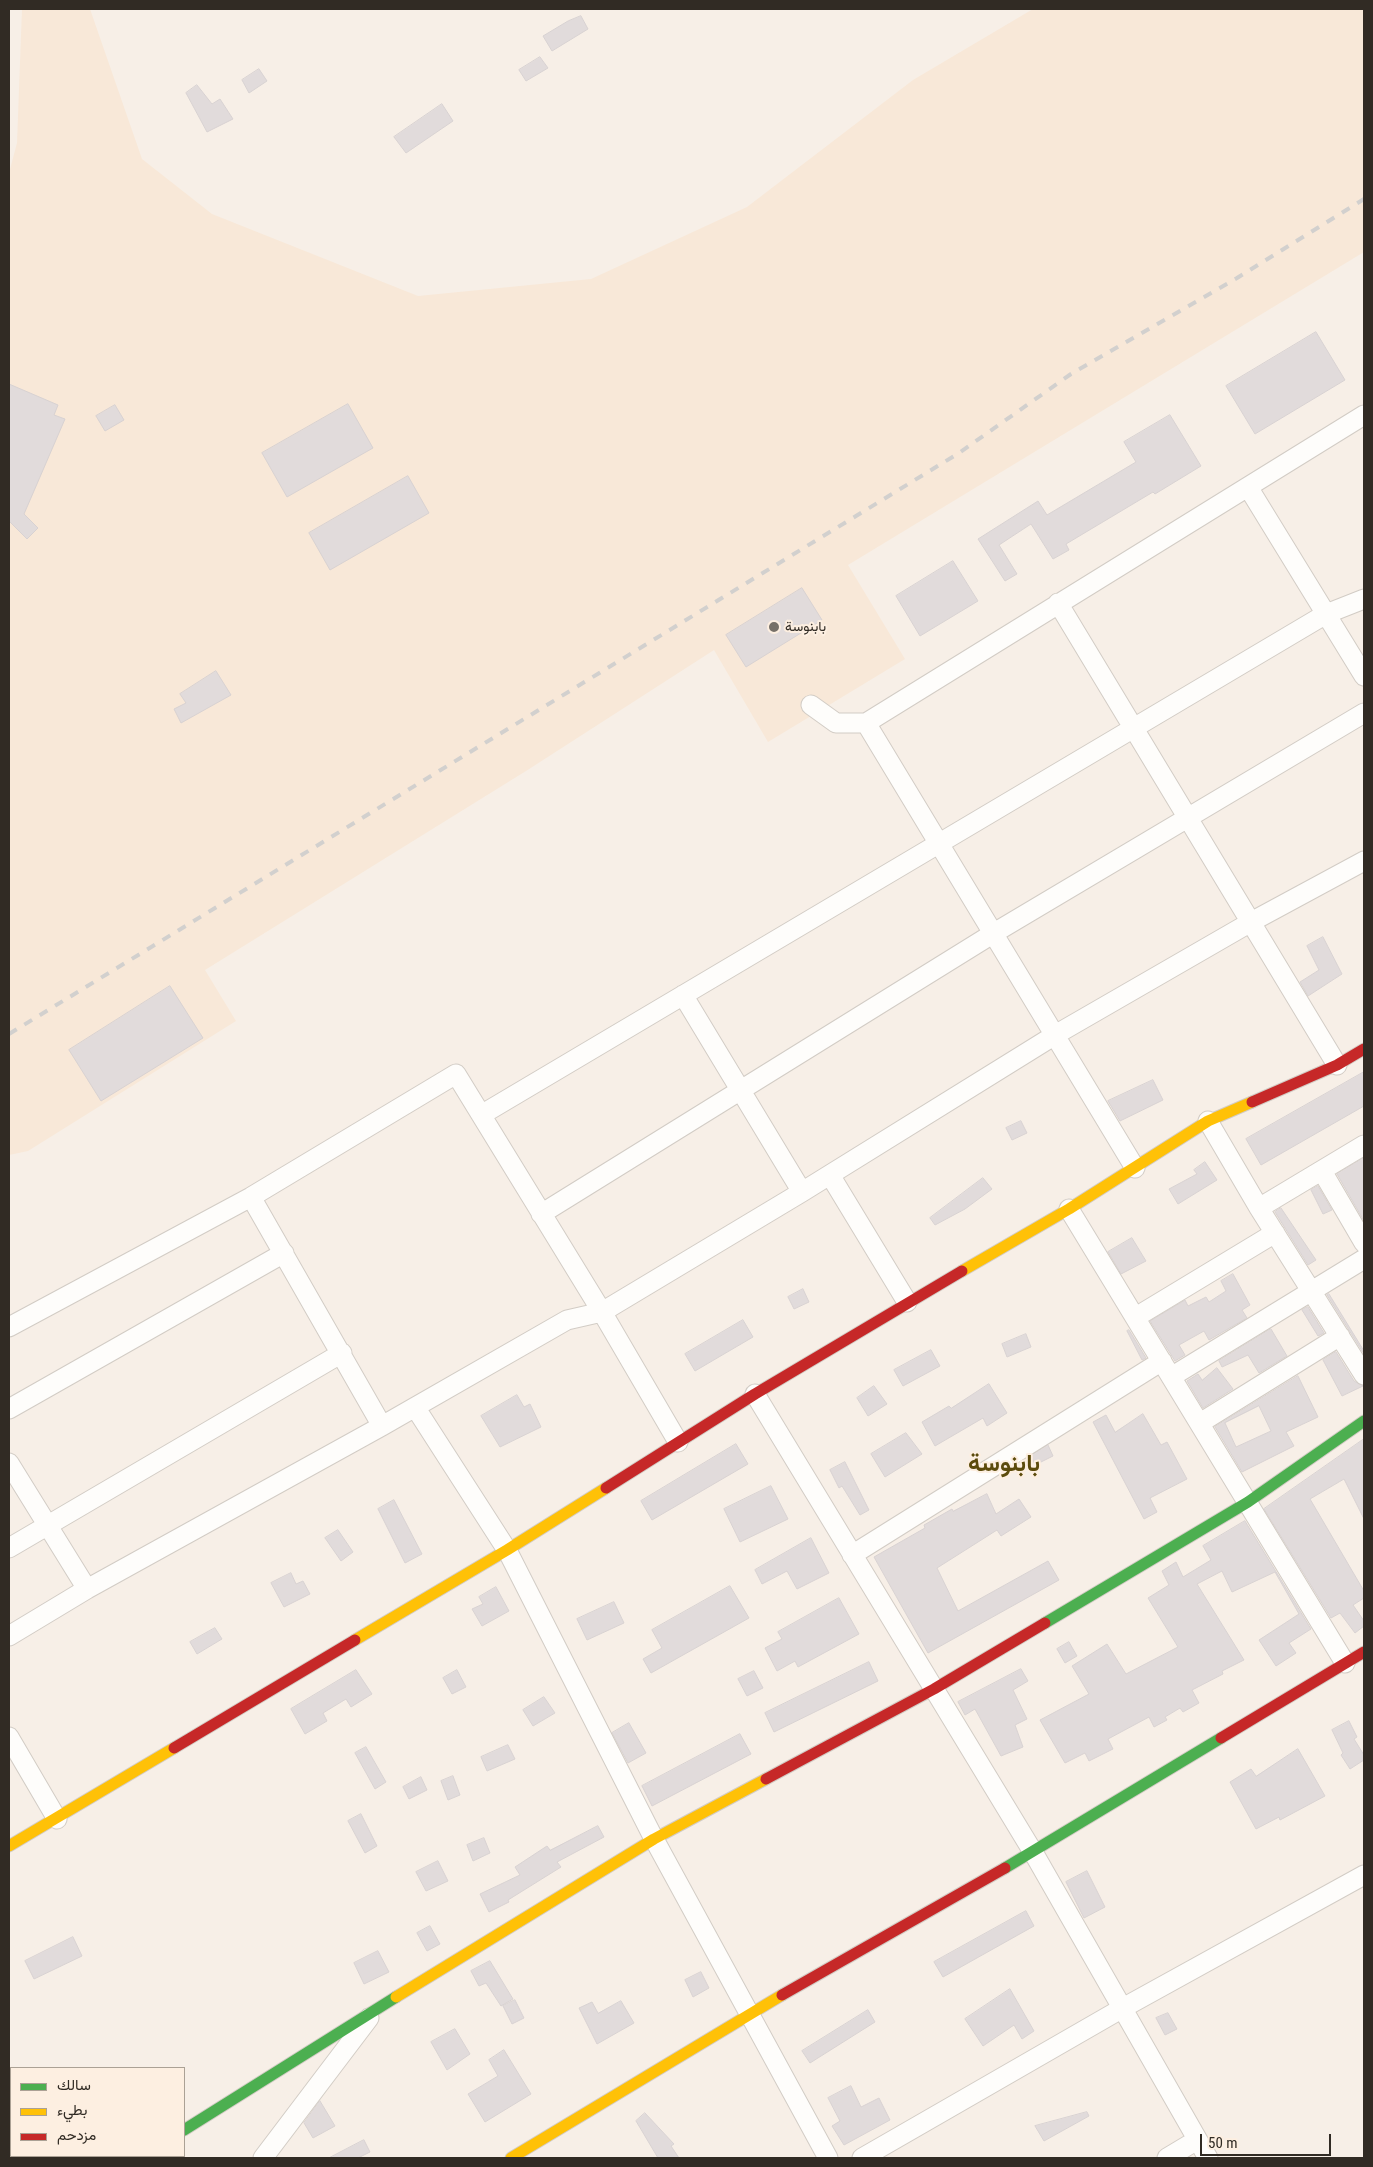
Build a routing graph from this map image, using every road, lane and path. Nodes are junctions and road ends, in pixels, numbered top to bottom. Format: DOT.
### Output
graph roads {
  1 [pos="1364,415"];
  2 [pos="1248,487"];
  3 [pos="1364,599"];
  4 [pos="1058,603"];
  5 [pos="1326,614"];
  6 [pos="1364,676"];
  7 [pos="811,705"];
  8 [pos="1364,713"];
  9 [pos="866,723"];
  10 [pos="1134,730"];
  11 [pos="1187,816"];
  12 [pos="940,844"];
  13 [pos="1364,861"];
  14 [pos="1251,922"];
  15 [pos="994,933"];
  16 [pos="683,995"];
  17 [pos="1055,1035"];
  18 [pos="1364,1049"];
  19 [pos="1337,1065"];
  20 [pos="741,1089"];
  21 [pos="481,1115"];
  22 [pos="1208,1121"];
  23 [pos="1364,1145"];
  24 [pos="1135,1168"];
  25 [pos="1322,1171"];
  26 [pos="830,1174"];
  27 [pos="802,1192"];
  28 [pos="251,1197"];
  29 [pos="1069,1208"];
  30 [pos="1259,1208"];
  31 [pos="542,1214"];
  32 [pos="1359,1222"];
  33 [pos="1275,1233"];
  34 [pos="1364,1242"];
  35 [pos="284,1253"];
  36 [pos="1364,1259"];
  37 [pos="1312,1289"];
  38 [pos="907,1302"];
  39 [pos="602,1312"];
  40 [pos="1136,1317"];
  41 [pos="9,1327"];
  42 [pos="1340,1336"];
  43 [pos="342,1354"];
  44 [pos="1167,1369"];
  45 [pos="1364,1375"];
  46 [pos="755,1394"];
  47 [pos="415,1407"];
  48 [pos="9,1409"];
  49 [pos="1364,1420"];
  50 [pos="1200,1423"];
  51 [pos="382,1426"];
  52 [pos="678,1442"];
  53 [pos="9,1463"];
  54 [pos="1248,1502"];
  55 [pos="47,1525"];
  56 [pos="9,1548"];
  57 [pos="507,1550"];
  58 [pos="852,1555"];
  59 [pos="88,1589"];
  60 [pos="9,1636"];
  61 [pos="1364,1652"];
  62 [pos="1345,1664"];
  63 [pos="934,1689"];
  64 [pos="9,1737"];
  65 [pos="57,1819"];
  66 [pos="654,1839"];
  67 [pos="9,1846"];
  68 [pos="1033,1852"];
  69 [pos="1364,1875"];
  70 [pos="376,2009"];
  71 [pos="1121,2009"];
  72 [pos="750,2013"];
  73 [pos="185,2129"];
  74 [pos="1197,2140"];
  75 [pos="263,2158"];
  76 [pos="511,2158"];
  77 [pos="828,2158"];
  78 [pos="862,2158"];
  79 [pos="1166,2158"];
  80 [pos="1208,2158"];
  1 -- 2 [label="street"];
  2 -- 4 [label="street"];
  2 -- 5 [label="street"];
  3 -- 5 [label="street"];
  4 -- 9 [label="street"];
  4 -- 10 [label="street"];
  5 -- 6 [label="street"];
  5 -- 10 [label="street"];
  7 -- 9 [label="street"];
  8 -- 11 [label="street"];
  9 -- 12 [label="street"];
  10 -- 11 [label="street"];
  10 -- 12 [label="street"];
  11 -- 14 [label="street"];
  11 -- 15 [label="street"];
  12 -- 15 [label="street"];
  12 -- 16 [label="street"];
  13 -- 14 [label="street"];
  14 -- 17 [label="street"];
  14 -- 19 [label="street"];
  15 -- 17 [label="street"];
  15 -- 20 [label="street"];
  16 -- 20 [label="street"];
  16 -- 21 [label="street"];
  17 -- 24 [label="street"];
  17 -- 26 [label="street"];
  18 -- 19 [label="street"];
  19 -- 22 [label="street"];
  20 -- 27 [label="street"];
  20 -- 31 [label="street"];
  21 -- 28 [label="street"];
  21 -- 31 [label="street"];
  22 -- 24 [label="street"];
  22 -- 30 [label="street"];
  23 -- 25 [label="street"];
  24 -- 29 [label="street"];
  25 -- 30 [label="street"];
  25 -- 32 [label="street"];
  26 -- 27 [label="street"];
  26 -- 38 [label="street"];
  27 -- 39 [label="street"];
  28 -- 35 [label="street"];
  28 -- 41 [label="street"];
  29 -- 38 [label="street"];
  29 -- 40 [label="street"];
  30 -- 33 [label="street"];
  31 -- 39 [label="street"];
  32 -- 34 [label="street"];
  33 -- 37 [label="street"];
  33 -- 40 [label="street"];
  35 -- 43 [label="street"];
  35 -- 48 [label="street"];
  36 -- 37 [label="street"];
  37 -- 42 [label="street"];
  37 -- 44 [label="street"];
  38 -- 46 [label="street"];
  39 -- 47 [label="street"];
  39 -- 52 [label="street"];
  40 -- 44 [label="street"];
  42 -- 45 [label="street"];
  42 -- 50 [label="street"];
  43 -- 51 [label="street"];
  43 -- 55 [label="street"];
  44 -- 50 [label="street"];
  44 -- 58 [label="street"];
  46 -- 52 [label="street"];
  46 -- 58 [label="street"];
  47 -- 51 [label="street"];
  47 -- 57 [label="street"];
  49 -- 54 [label="street"];
  50 -- 54 [label="street"];
  51 -- 59 [label="street"];
  52 -- 57 [label="street"];
  53 -- 55 [label="street"];
  54 -- 62 [label="street"];
  54 -- 63 [label="street"];
  55 -- 56 [label="street"];
  55 -- 59 [label="street"];
  57 -- 65 [label="street"];
  57 -- 66 [label="street"];
  58 -- 63 [label="street"];
  59 -- 60 [label="street"];
  61 -- 62 [label="street"];
  62 -- 68 [label="street"];
  63 -- 66 [label="street"];
  63 -- 68 [label="street"];
  64 -- 65 [label="street"];
  65 -- 67 [label="street"];
  66 -- 70 [label="street"];
  66 -- 72 [label="street"];
  68 -- 71 [label="street"];
  68 -- 72 [label="street"];
  69 -- 71 [label="street"];
  70 -- 73 [label="street"];
  70 -- 75 [label="street"];
  71 -- 74 [label="street"];
  71 -- 78 [label="street"];
  72 -- 76 [label="street"];
  72 -- 77 [label="street"];
  74 -- 79 [label="street"];
  74 -- 80 [label="street"];
}
